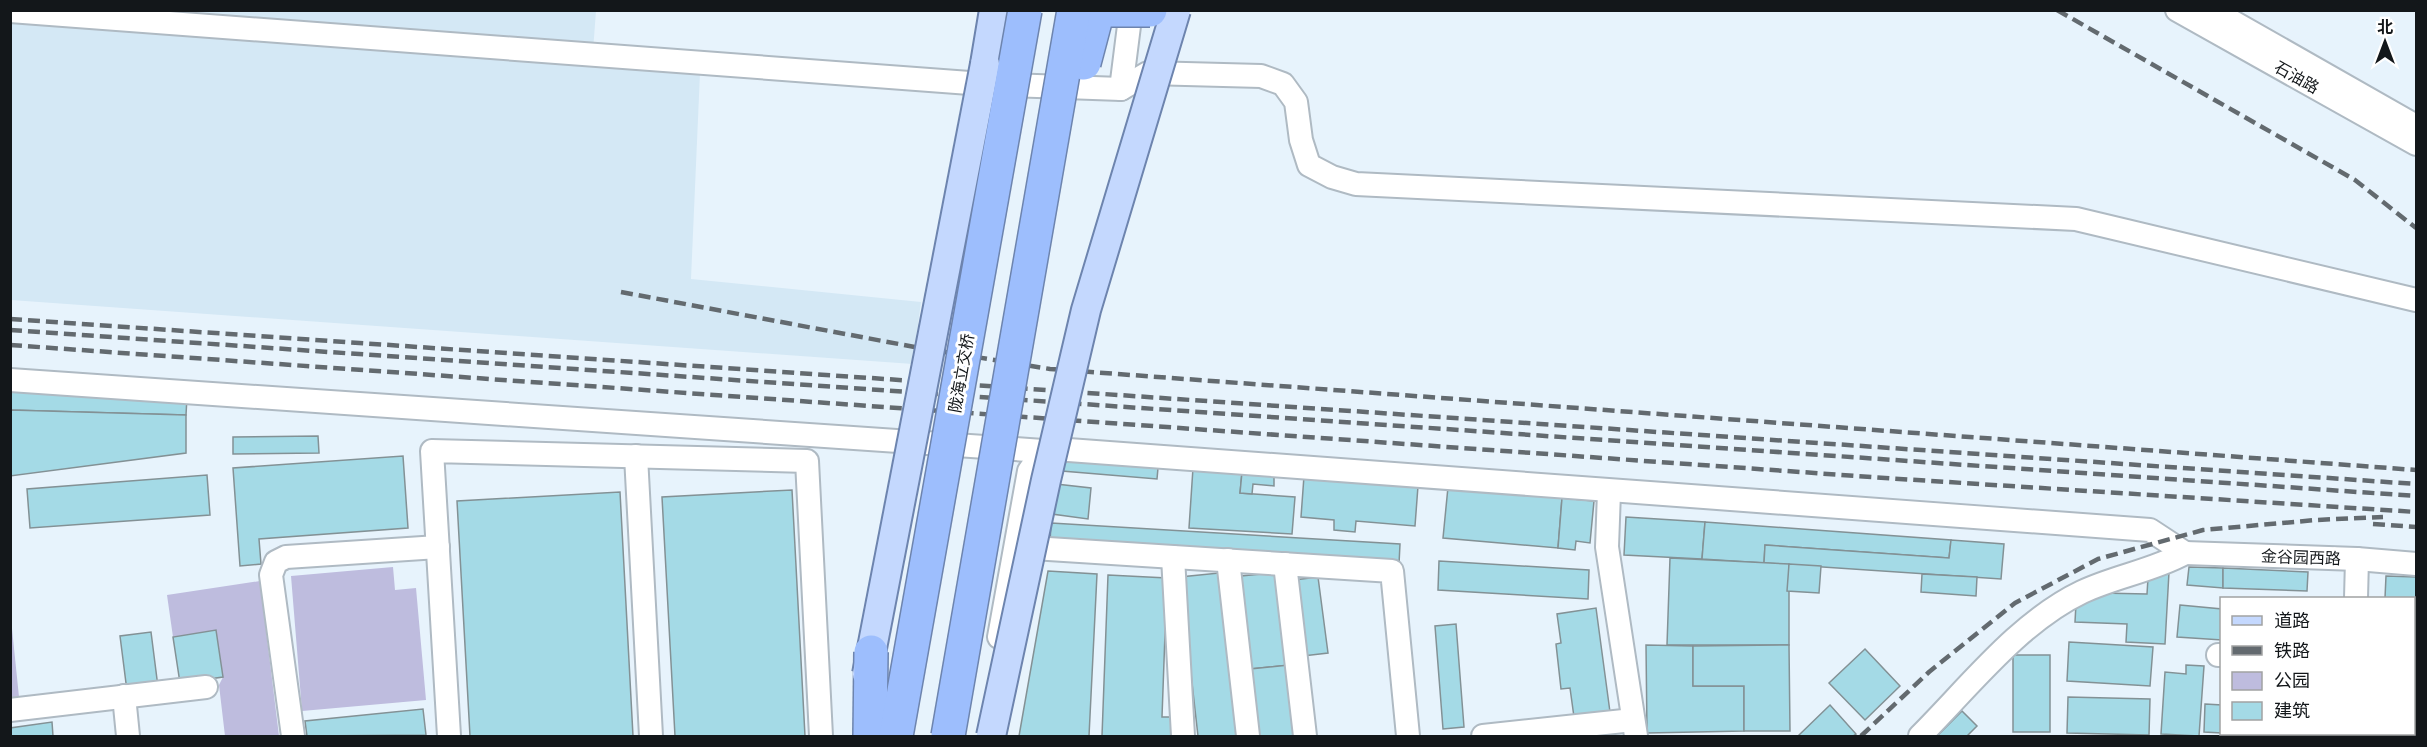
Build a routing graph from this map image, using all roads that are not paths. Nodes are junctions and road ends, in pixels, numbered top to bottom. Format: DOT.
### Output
graph roads {
  1 [pos="10,10"];
  2 [pos="981,10"];
  3 [pos="994,10"];
  4 [pos="1025,10"];
  5 [pos="1074,10"];
  6 [pos="1098,10"];
  7 [pos="1104,10"];
  8 [pos="1131,10"];
  9 [pos="1150,10"];
  10 [pos="1176,10"];
  11 [pos="2177,10"];
  12 [pos="2212,10"];
  13 [pos="986,64"];
  14 [pos="1121,89"];
  15 [pos="2416,126"];
  16 [pos="2416,144"];
  17 [pos="1023,300"];
  18 [pos="2416,300"];
  19 [pos="10,380"];
  20 [pos="915,442"];
  21 [pos="1043,451"];
  22 [pos="636,456"];
  23 [pos="1609,492"];
  24 [pos="438,547"];
  25 [pos="1015,547"];
  26 [pos="2184,553"];
  27 [pos="1173,557"];
  28 [pos="2357,559"];
  29 [pos="1228,560"];
  30 [pos="1285,564"];
  31 [pos="2416,564"];
  32 [pos="2356,597"];
  33 [pos="871,652"];
  34 [pos="206,687"];
  35 [pos="124,696"];
  36 [pos="10,710"];
  37 [pos="1634,728"];
  38 [pos="128,736"];
  39 [pos="293,736"];
  40 [pos="449,736"];
  41 [pos="651,736"];
  42 [pos="821,736"];
  43 [pos="858,736"];
  44 [pos="870,736"];
  45 [pos="896,736"];
  46 [pos="948,736"];
  47 [pos="981,736"];
  48 [pos="990,736"];
  49 [pos="1183,736"];
  50 [pos="1248,736"];
  51 [pos="1305,736"];
  52 [pos="1408,736"];
  53 [pos="1483,736"];
  54 [pos="1920,736"];
  1 -- 14 [label="street"];
  2 -- 13 [label="main road"];
  3 -- 13 [label="main road"];
  4 -- 45 [label="highway, 陇海立交桥, bridge"];
  5 -- 17 [label="highway, bridge"];
  6 -- 17 [label="highway, bridge"];
  7 -- 9 [label="highway, bridge"];
  8 -- 14 [label="street"];
  10 -- 48 [label="main road, bridge"];
  11 -- 16 [label="street, 石油路"];
  12 -- 15 [label="street, 石油路"];
  13 -- 33 [label="main road, bridge"];
  14 -- 18 [label="street"];
  17 -- 46 [label="highway, bridge"];
  19 -- 20 [label="street"];
  20 -- 21 [label="street"];
  20 -- 43 [label="street"];
  21 -- 23 [label="street"];
  21 -- 25 [label="street"];
  22 -- 24 [label="street"];
  22 -- 41 [label="street"];
  22 -- 42 [label="street"];
  23 -- 26 [label="street"];
  23 -- 37 [label="street"];
  24 -- 39 [label="street"];
  24 -- 40 [label="street"];
  25 -- 27 [label="street"];
  25 -- 47 [label="street"];
  26 -- 28 [label="street, 金谷园西路"];
  26 -- 54 [label="street"];
  27 -- 29 [label="street"];
  27 -- 49 [label="street"];
  28 -- 31 [label="street, 金谷园西路"];
  28 -- 32 [label="street"];
  29 -- 30 [label="street"];
  29 -- 50 [label="street"];
  30 -- 51 [label="street"];
  30 -- 52 [label="street"];
  33 -- 43 [label="main road, bridge"];
  33 -- 44 [label="highway, bridge"];
  34 -- 35 [label="street"];
  35 -- 36 [label="street"];
  35 -- 38 [label="street"];
  37 -- 53 [label="street"];
}
